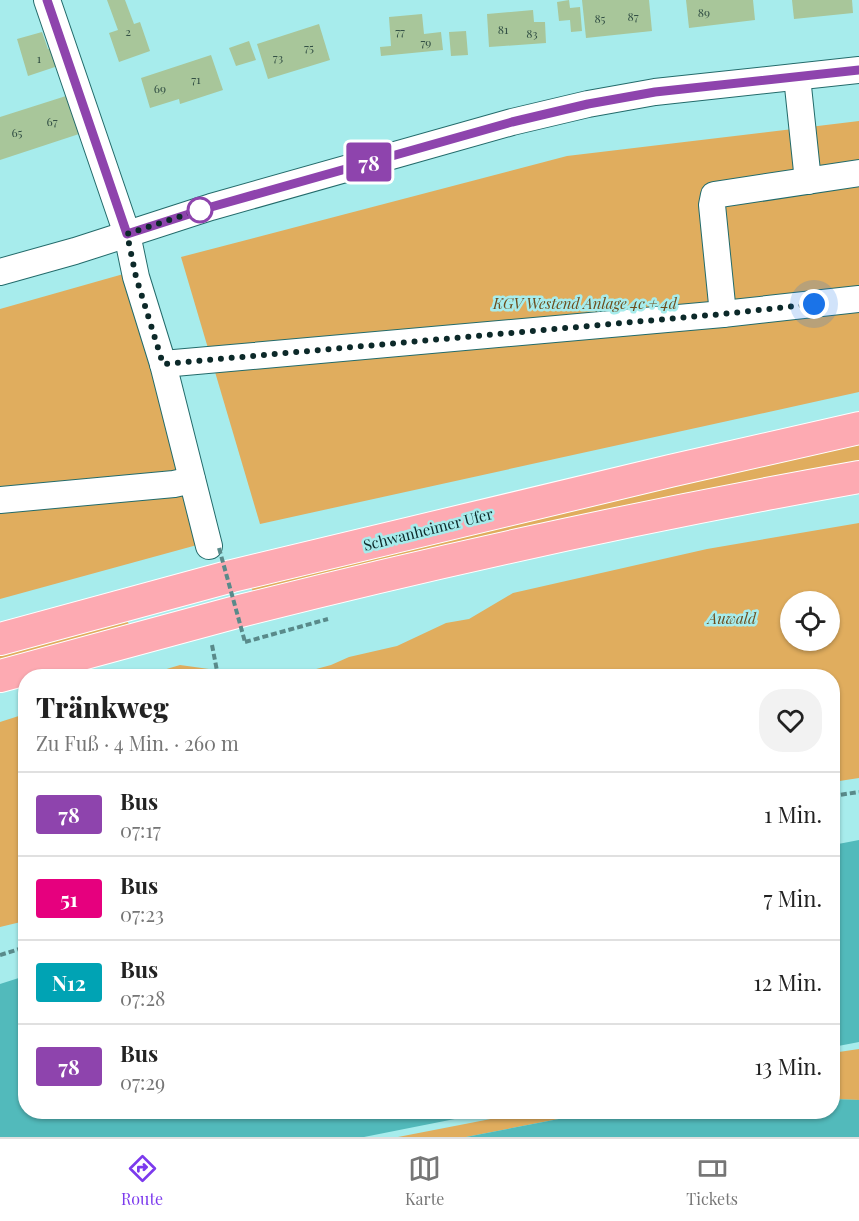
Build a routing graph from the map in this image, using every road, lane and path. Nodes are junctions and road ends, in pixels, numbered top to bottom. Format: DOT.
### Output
graph roads {
  1 [pos="47,0"];
  2 [pos="859,70"];
  3 [pos="796,76"];
  4 [pos="859,173"];
  5 [pos="808,181"];
  6 [pos="127,234"];
  7 [pos="0,272"];
  8 [pos="859,299"];
  9 [pos="723,314"];
  10 [pos="163,364"];
  11 [pos="859,428"];
  12 [pos="859,477"];
  13 [pos="192,480"];
  14 [pos="0,500"];
  15 [pos="214,547"];
  16 [pos="333,618"];
  17 [pos="0,639"];
  18 [pos="26,669"];
  19 [pos="18,671"];
  20 [pos="0,676"];
  21 [pos="859,792"];
  22 [pos="840,795"];
  23 [pos="18,949"];
  24 [pos="0,955"];
  1 -- 6 [label="street"];
  2 -- 3 [label="street"];
  3 -- 5 [label="street"];
  3 -- 6 [label="street"];
  4 -- 5 [label="street"];
  5 -- 9 [label="street"];
  6 -- 7 [label="street"];
  6 -- 10 [label="street"];
  8 -- 9 [label="street"];
  9 -- 10 [label="street"];
  10 -- 13 [label="street"];
  11 -- 17 [label="main road, Schwanheimer Ufer"];
  12 -- 18 [label="main road"];
  13 -- 14 [label="street"];
  13 -- 15 [label="street"];
  15 -- 16 [label="path, bridge"];
  19 -- 20 [label="main road"];
  21 -- 22 [label="path"];
  23 -- 24 [label="path"];
}
